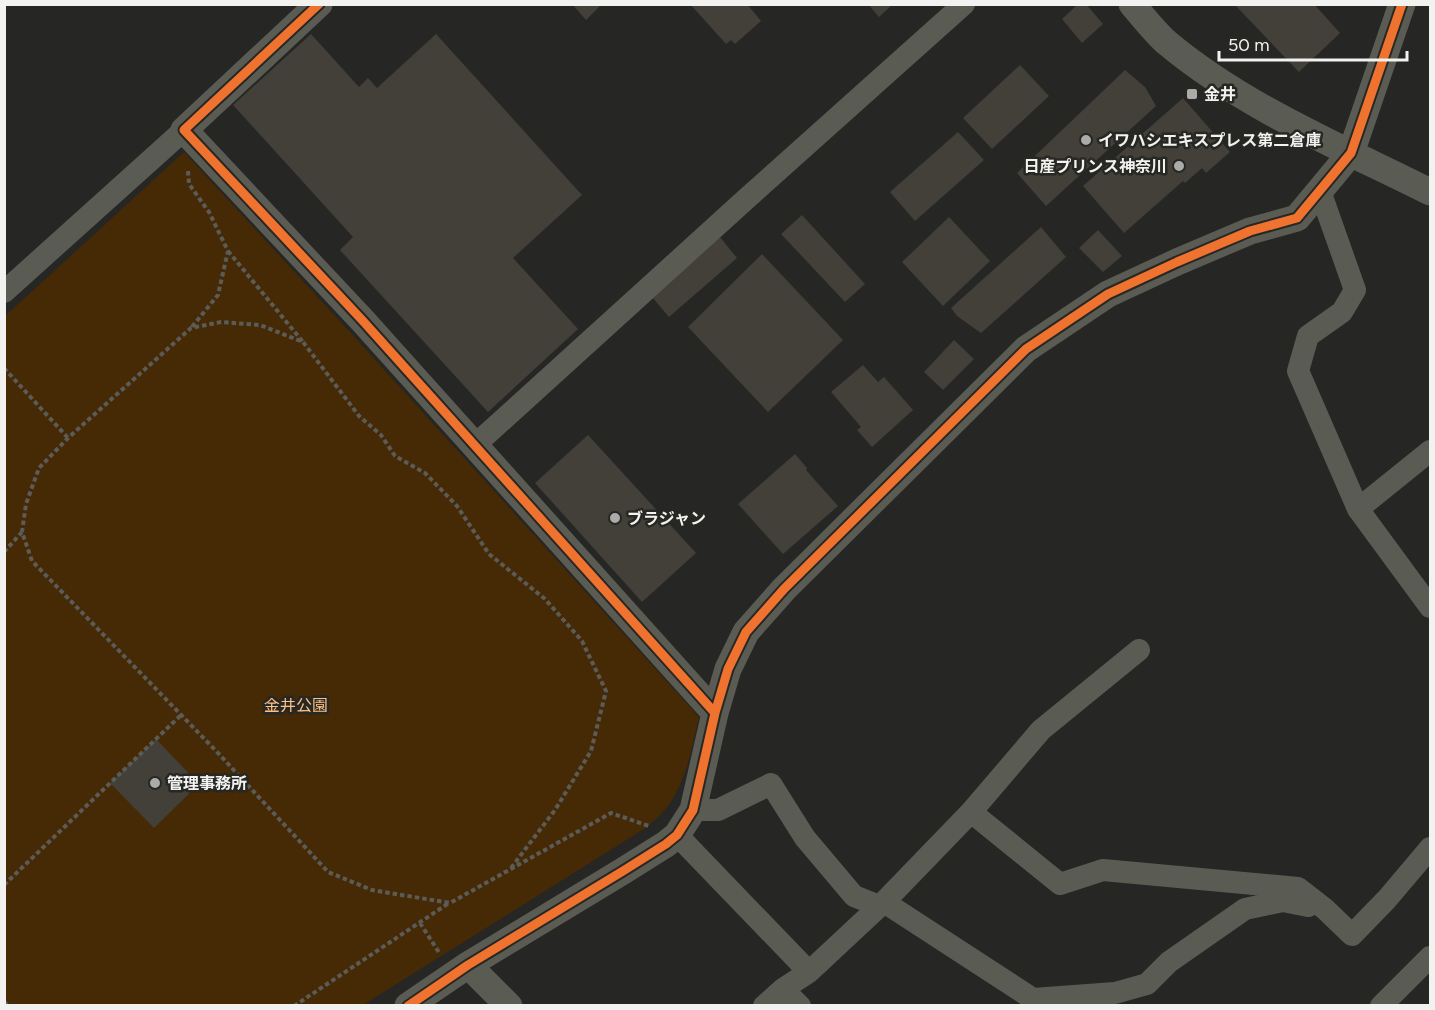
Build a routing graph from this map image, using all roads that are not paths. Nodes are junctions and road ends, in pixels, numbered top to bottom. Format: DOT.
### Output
graph roads {
  1 [pos="319,4"];
  2 [pos="964,4"];
  3 [pos="1132,4"];
  4 [pos="1402,4"];
  5 [pos="184,130"];
  6 [pos="1352,153"];
  7 [pos="1320,191"];
  8 [pos="1431,192"];
  9 [pos="4,292"];
  10 [pos="475,445"];
  11 [pos="1431,452"];
  12 [pos="1358,509"];
  13 [pos="1431,607"];
  14 [pos="1140,650"];
  15 [pos="715,713"];
  16 [pos="693,810"];
  17 [pos="971,812"];
  18 [pos="677,835"];
  19 [pos="1431,848"];
  20 [pos="882,904"];
  21 [pos="1325,909"];
  22 [pos="1431,957"];
  23 [pos="461,970"];
  24 [pos="809,972"];
  25 [pos="783,989"];
  26 [pos="1036,1002"];
  27 [pos="408,1005"];
  28 [pos="510,1005"];
  29 [pos="764,1005"];
  30 [pos="800,1005"];
  31 [pos="1382,1005"];
  1 -- 5 [label="street"];
  2 -- 10 [label="street"];
  3 -- 6 [label="street"];
  4 -- 6 [label="street"];
  5 -- 9 [label="street"];
  5 -- 10 [label="street"];
  6 -- 7 [label="street"];
  6 -- 8 [label="street"];
  7 -- 12 [label="street"];
  7 -- 15 [label="street"];
  10 -- 15 [label="street"];
  11 -- 12 [label="street"];
  12 -- 13 [label="street"];
  14 -- 17 [label="street"];
  15 -- 16 [label="street"];
  16 -- 18 [label="street"];
  16 -- 20 [label="street"];
  17 -- 20 [label="street"];
  17 -- 21 [label="street"];
  18 -- 23 [label="street"];
  18 -- 24 [label="street"];
  19 -- 21 [label="street"];
  20 -- 24 [label="street"];
  20 -- 26 [label="street"];
  21 -- 26 [label="street"];
  22 -- 31 [label="street"];
  23 -- 27 [label="street"];
  23 -- 28 [label="street"];
  24 -- 25 [label="street"];
  25 -- 29 [label="street"];
  25 -- 30 [label="street"];
}
